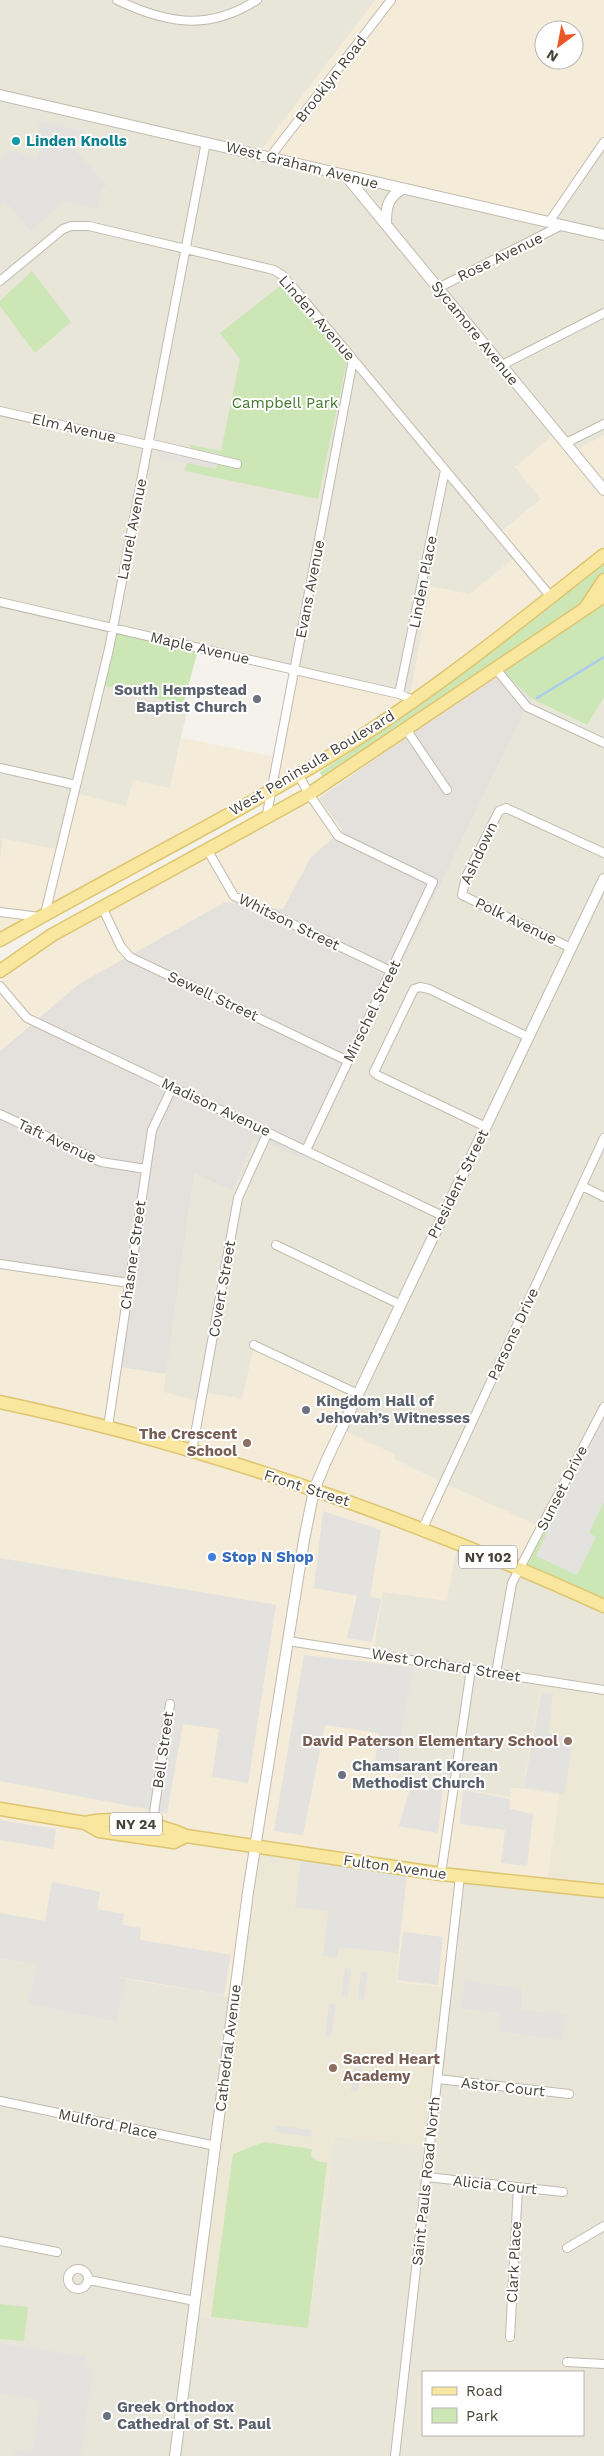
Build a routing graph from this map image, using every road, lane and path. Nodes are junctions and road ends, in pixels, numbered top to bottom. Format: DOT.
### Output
graph roads {
  1 [pos="117,0"];
  2 [pos="257,0"];
  3 [pos="391,0"];
  4 [pos="0,94"];
  5 [pos="206,142"];
  6 [pos="604,142"];
  7 [pos="270,157"];
  8 [pos="346,176"];
  9 [pos="402,189"];
  10 [pos="549,222"];
  11 [pos="386,224"];
  12 [pos="562,225"];
  13 [pos="604,235"];
  14 [pos="185,249"];
  15 [pos="0,281"];
  16 [pos="438,288"];
  17 [pos="604,313"];
  18 [pos="353,360"];
  19 [pos="502,365"];
  20 [pos="0,411"];
  21 [pos="604,424"];
  22 [pos="566,443"];
  23 [pos="148,444"];
  24 [pos="237,464"];
  25 [pos="445,470"];
  26 [pos="604,490"];
  27 [pos="604,555"];
  28 [pos="604,580"];
  29 [pos="551,596"];
  30 [pos="604,596"];
  31 [pos="0,602"];
  32 [pos="585,609"];
  33 [pos="113,627"];
  34 [pos="294,670"];
  35 [pos="497,670"];
  36 [pos="399,694"];
  37 [pos="413,700"];
  38 [pos="406,729"];
  39 [pos="604,743"];
  40 [pos="0,768"];
  41 [pos="298,774"];
  42 [pos="76,785"];
  43 [pos="271,790"];
  44 [pos="446,790"];
  45 [pos="309,794"];
  46 [pos="266,819"];
  47 [pos="208,850"];
  48 [pos="604,853"];
  49 [pos="604,879"];
  50 [pos="462,895"];
  51 [pos="102,907"];
  52 [pos="0,912"];
  53 [pos="43,916"];
  54 [pos="0,940"];
  55 [pos="571,948"];
  56 [pos="0,971"];
  57 [pos="391,971"];
  58 [pos="0,986"];
  59 [pos="528,1037"];
  60 [pos="348,1061"];
  61 [pos="173,1086"];
  62 [pos="0,1114"];
  63 [pos="486,1127"];
  64 [pos="268,1132"];
  65 [pos="604,1138"];
  66 [pos="306,1150"];
  67 [pos="146,1170"];
  68 [pos="582,1186"];
  69 [pos="604,1197"];
  70 [pos="443,1216"];
  71 [pos="276,1246"];
  72 [pos="0,1264"];
  73 [pos="129,1283"];
  74 [pos="401,1305"];
  75 [pos="254,1345"];
  76 [pos="358,1394"];
  77 [pos="0,1402"];
  78 [pos="604,1407"];
  79 [pos="108,1427"];
  80 [pos="192,1451"];
  81 [pos="314,1490"];
  82 [pos="422,1530"];
  83 [pos="520,1570"];
  84 [pos="604,1606"];
  85 [pos="288,1640"];
  86 [pos="471,1669"];
  87 [pos="496,1673"];
  88 [pos="604,1690"];
  89 [pos="170,1704"];
  90 [pos="0,1809"];
  91 [pos="85,1823"];
  92 [pos="152,1826"];
  93 [pos="186,1836"];
  94 [pos="254,1846"];
  95 [pos="441,1874"];
  96 [pos="460,1876"];
  97 [pos="604,1891"];
  98 [pos="438,2079"];
  99 [pos="569,2094"];
  100 [pos="0,2101"];
  101 [pos="216,2146"];
  102 [pos="427,2177"];
  103 [pos="518,2187"];
  104 [pos="564,2192"];
  105 [pos="604,2226"];
  106 [pos="0,2241"];
  107 [pos="567,2248"];
  108 [pos="57,2252"];
  109 [pos="88,2280"];
  110 [pos="195,2301"];
  111 [pos="510,2337"];
  112 [pos="567,2362"];
  113 [pos="604,2364"];
  114 [pos="175,2456"];
  115 [pos="396,2456"];
  1 -- 2 [label="street"];
  3 -- 7 [label="street, Brooklyn Road"];
  4 -- 5 [label="street, West Graham Avenue"];
  5 -- 7 [label="street, West Graham Avenue"];
  5 -- 14 [label="street, Laurel Avenue"];
  6 -- 10 [label="street, Rose Avenue"];
  7 -- 8 [label="street, West Graham Avenue"];
  8 -- 9 [label="street, West Graham Avenue"];
  8 -- 11 [label="street, Sycamore Avenue"];
  9 -- 10 [label="street, West Graham Avenue"];
  9 -- 11 [label="street"];
  10 -- 12 [label="street, West Graham Avenue"];
  11 -- 16 [label="street, Sycamore Avenue"];
  12 -- 13 [label="street, West Graham Avenue"];
  12 -- 16 [label="street, Rose Avenue"];
  14 -- 15 [label="street, Linden Avenue"];
  14 -- 18 [label="street, Linden Avenue"];
  14 -- 23 [label="street, Laurel Avenue"];
  16 -- 19 [label="street, Sycamore Avenue"];
  17 -- 19 [label="street"];
  18 -- 25 [label="street, Linden Avenue"];
  18 -- 34 [label="street, Evans Avenue"];
  19 -- 22 [label="street, Sycamore Avenue"];
  20 -- 23 [label="street, Elm Avenue"];
  21 -- 22 [label="street"];
  22 -- 26 [label="street, Sycamore Avenue"];
  23 -- 24 [label="street, Elm Avenue"];
  23 -- 33 [label="street, Laurel Avenue"];
  25 -- 29 [label="street, Linden Avenue"];
  25 -- 36 [label="street, Linden Place"];
  27 -- 29 [label="main road, West Peninsula Boulevard"];
  28 -- 32 [label="main road"];
  29 -- 37 [label="main road, West Peninsula Boulevard"];
  30 -- 32 [label="main road, West Peninsula Boulevard"];
  31 -- 33 [label="street, Maple Avenue"];
  32 -- 35 [label="main road, West Peninsula Boulevard"];
  33 -- 34 [label="street, Maple Avenue"];
  33 -- 42 [label="street, Laurel Avenue"];
  34 -- 36 [label="street, Maple Avenue"];
  34 -- 43 [label="street, Evans Avenue"];
  35 -- 38 [label="main road, West Peninsula Boulevard"];
  35 -- 39 [label="street"];
  36 -- 37 [label="street, Maple Avenue"];
  37 -- 41 [label="main road, West Peninsula Boulevard"];
  38 -- 44 [label="street"];
  38 -- 45 [label="main road, West Peninsula Boulevard"];
  40 -- 42 [label="street"];
  41 -- 43 [label="main road, West Peninsula Boulevard"];
  41 -- 45 [label="street"];
  42 -- 53 [label="street, Laurel Avenue"];
  43 -- 46 [label="street, Evans Avenue"];
  43 -- 53 [label="main road, West Peninsula Boulevard"];
  45 -- 46 [label="main road, West Peninsula Boulevard"];
  45 -- 57 [label="street, Mirschel Street"];
  46 -- 47 [label="main road, West Peninsula Boulevard"];
  47 -- 51 [label="main road, West Peninsula Boulevard"];
  47 -- 57 [label="street, Whitson Street"];
  48 -- 50 [label="street, Ashdown"];
  49 -- 55 [label="street, President Street"];
  50 -- 55 [label="street, Polk Avenue"];
  51 -- 56 [label="main road, West Peninsula Boulevard"];
  51 -- 60 [label="street, Sewell Street"];
  52 -- 53 [label="street"];
  53 -- 54 [label="main road, West Peninsula Boulevard"];
  55 -- 59 [label="street, President Street"];
  57 -- 60 [label="street, Mirschel Street"];
  58 -- 61 [label="street, Madison Avenue"];
  59 -- 63 [label="street, President Street"];
  59 -- 63 [label="street"];
  60 -- 66 [label="street, Mirschel Street"];
  61 -- 64 [label="street, Madison Avenue"];
  61 -- 67 [label="street, Chasner Street"];
  62 -- 67 [label="street, Taft Avenue"];
  63 -- 70 [label="street, President Street"];
  64 -- 66 [label="street, Madison Avenue"];
  64 -- 80 [label="street, Covert Street"];
  65 -- 68 [label="street, Parsons Drive"];
  66 -- 70 [label="street, Madison Avenue"];
  67 -- 73 [label="street, Chasner Street"];
  68 -- 69 [label="street"];
  68 -- 82 [label="street, Parsons Drive"];
  70 -- 74 [label="street, President Street"];
  71 -- 74 [label="street"];
  72 -- 73 [label="street"];
  73 -- 79 [label="street, Chasner Street"];
  74 -- 76 [label="street, President Street"];
  75 -- 76 [label="street"];
  76 -- 81 [label="street, President Street"];
  77 -- 79 [label="main road, Front Street / NY 102"];
  78 -- 83 [label="street, Sunset Drive"];
  79 -- 80 [label="main road, Front Street / NY 102"];
  80 -- 81 [label="main road, Front Street / NY 102"];
  81 -- 82 [label="main road, Front Street / NY 102"];
  81 -- 85 [label="street, President Street"];
  82 -- 83 [label="main road, Front Street / NY 102"];
  83 -- 84 [label="main road, Front Street / NY 102"];
  83 -- 87 [label="street, Sunset Drive"];
  85 -- 86 [label="street, West Orchard Street"];
  85 -- 94 [label="street, Cathedral Avenue"];
  86 -- 87 [label="street, West Orchard Street"];
  86 -- 95 [label="street"];
  87 -- 88 [label="street, West Orchard Street"];
  89 -- 92 [label="street, Bell Street"];
  90 -- 91 [label="main road, Fulton Avenue / NY 24"];
  91 -- 92 [label="main road, Fulton Avenue / NY 24"];
  91 -- 93 [label="main road, Fulton Avenue"];
  92 -- 93 [label="main road, Fulton Avenue / NY 24"];
  93 -- 94 [label="main road, Fulton Avenue / NY 24"];
  94 -- 95 [label="main road, Fulton Avenue / NY 24"];
  94 -- 101 [label="street, Cathedral Avenue"];
  95 -- 96 [label="main road, Fulton Avenue / NY 24"];
  96 -- 97 [label="main road, Fulton Avenue / NY 24"];
  96 -- 98 [label="street, Saint Pauls Road North"];
  98 -- 99 [label="street, Astor Court"];
  98 -- 102 [label="street, Saint Pauls Road North"];
  100 -- 101 [label="street, Mulford Place"];
  101 -- 110 [label="street, Cathedral Avenue"];
  102 -- 103 [label="street, Alicia Court"];
  102 -- 115 [label="street, Saint Pauls Road North"];
  103 -- 104 [label="street, Alicia Court"];
  103 -- 111 [label="street, Clark Place"];
  105 -- 107 [label="street"];
  106 -- 108 [label="street"];
  109 -- 110 [label="street"];
  110 -- 114 [label="street, Cathedral Avenue"];
  112 -- 113 [label="street"];
}
